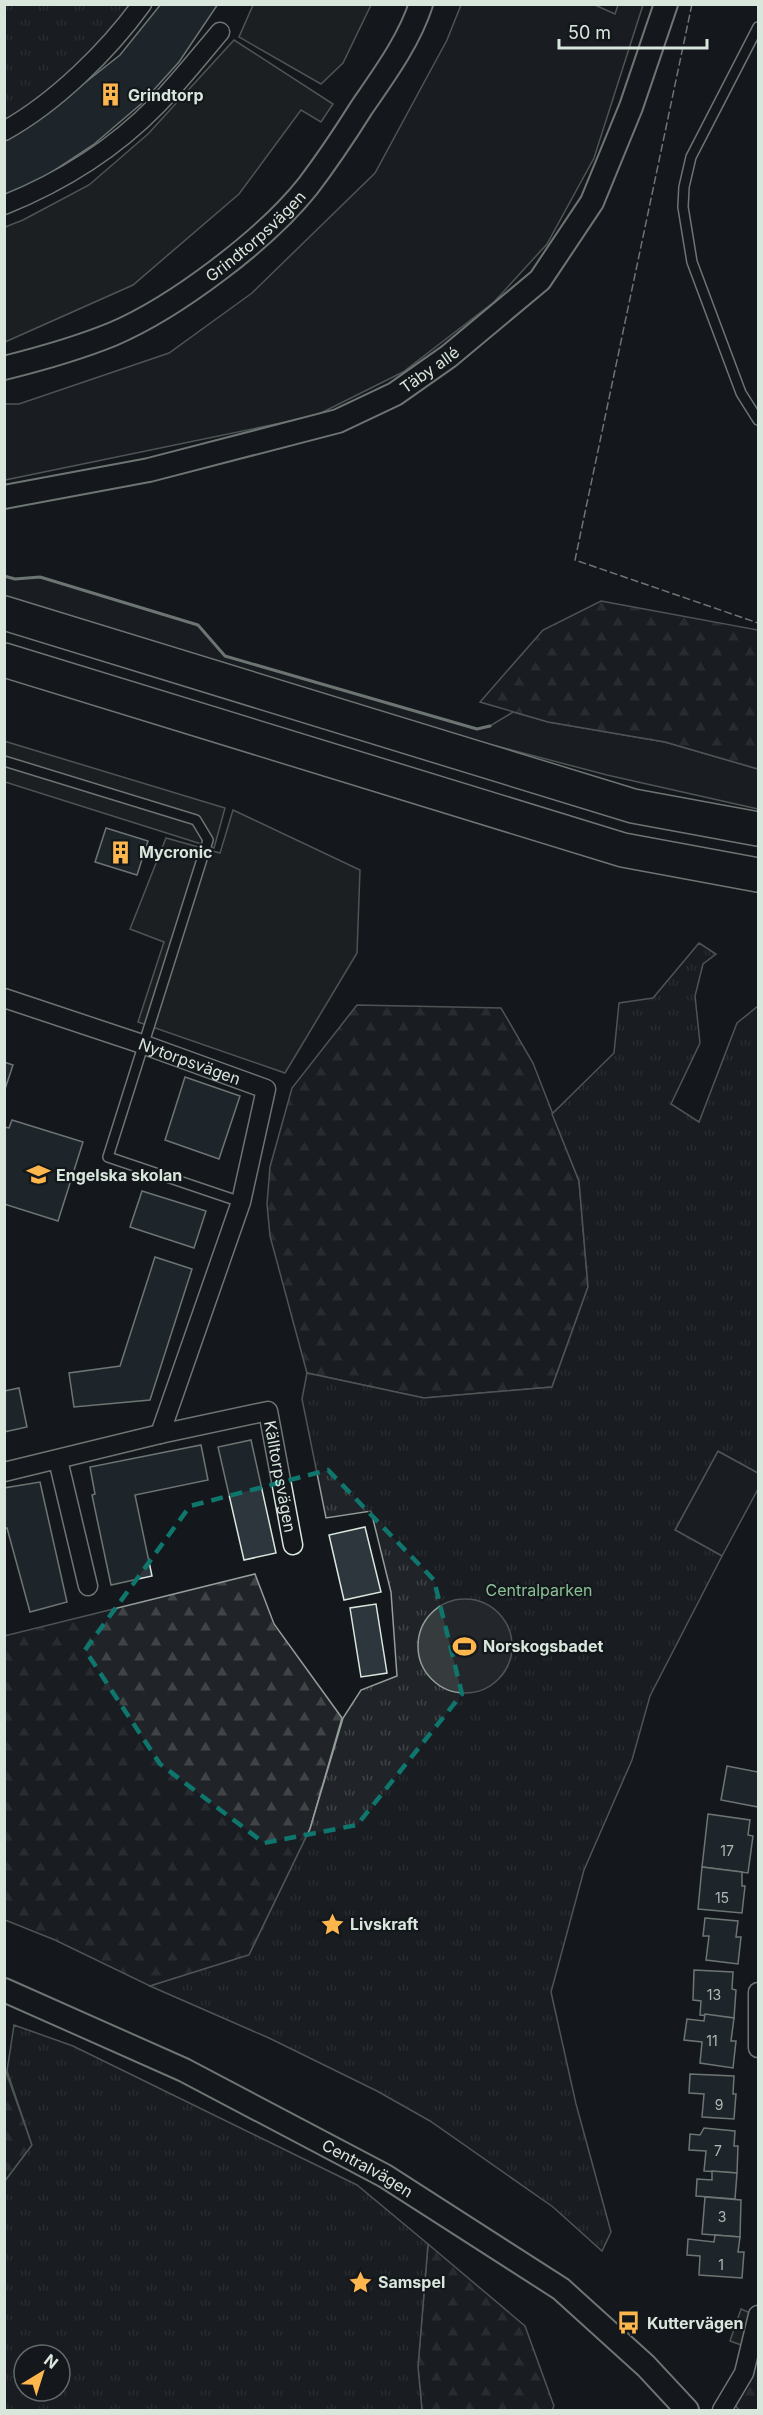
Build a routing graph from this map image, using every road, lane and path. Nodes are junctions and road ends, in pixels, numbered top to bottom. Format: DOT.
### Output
graph roads {
  1 [pos="142,4"];
  2 [pos="421,4"];
  3 [pos="666,4"];
  4 [pos="759,27"];
  5 [pos="220,32"];
  6 [pos="4,131"];
  7 [pos="4,205"];
  8 [pos="4,368"];
  9 [pos="759,420"];
  10 [pos="4,497"];
  11 [pos="4,613"];
  12 [pos="4,660"];
  13 [pos="4,760"];
  14 [pos="759,829"];
  15 [pos="759,875"];
  16 [pos="4,998"];
  17 [pos="142,1044"];
  18 [pos="241,1202"];
  19 [pos="160,1434"];
  20 [pos="58,1460"];
  21 [pos="4,1472"];
  22 [pos="293,1545"];
  23 [pos="88,1586"];
  24 [pos="4,1990"];
  25 [pos="759,1992"];
  26 [pos="759,2048"];
  27 [pos="759,2314"];
  28 [pos="687,2410"];
  29 [pos="722,2410"];
  1 -- 6 [label="street"];
  2 -- 8 [label="street, Grindtorpsvägen"];
  3 -- 10 [label="street, Täby allé"];
  4 -- 9 [label="lane"];
  5 -- 7 [label="street"];
  11 -- 14 [label="highway"];
  12 -- 15 [label="highway"];
  13 -- 17 [label="lane"];
  16 -- 17 [label="street, Nytorpsvägen"];
  17 -- 18 [label="street, Nytorpsvägen"];
  17 -- 18 [label="lane"];
  18 -- 19 [label="street"];
  19 -- 20 [label="street, Källtorpsvägen"];
  19 -- 22 [label="street, Källtorpsvägen"];
  20 -- 21 [label="street, Källtorpsvägen"];
  20 -- 23 [label="street"];
  24 -- 28 [label="street, Centralvägen"];
  25 -- 26 [label="street"];
  27 -- 29 [label="street"];
}
